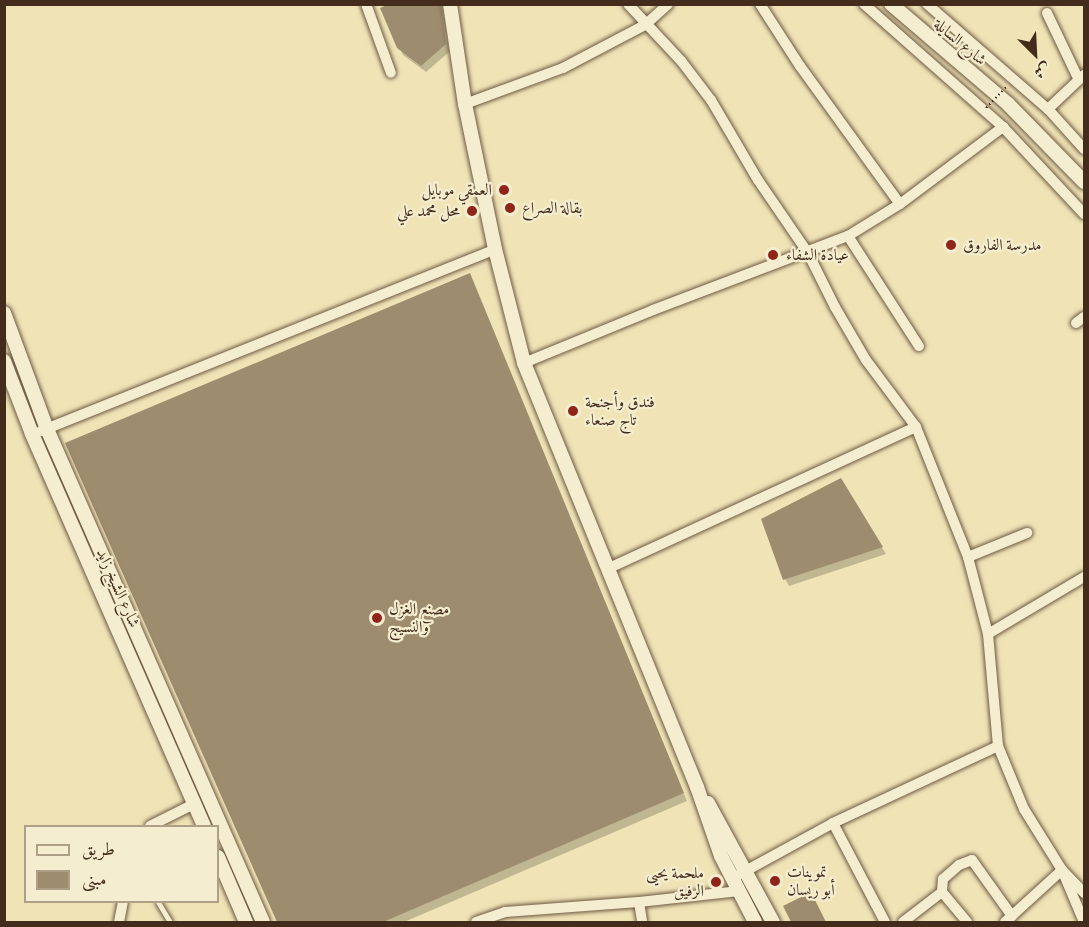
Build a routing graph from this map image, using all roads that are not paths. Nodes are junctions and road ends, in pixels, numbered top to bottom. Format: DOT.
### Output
graph roads {
  1 [pos="450,4"];
  2 [pos="628,4"];
  3 [pos="669,4"];
  4 [pos="760,4"];
  5 [pos="864,4"];
  6 [pos="891,4"];
  7 [pos="927,4"];
  8 [pos="366,5"];
  9 [pos="1047,12"];
  10 [pos="645,25"];
  11 [pos="391,73"];
  12 [pos="1082,77"];
  13 [pos="465,104"];
  14 [pos="1048,109"];
  15 [pos="1003,127"];
  16 [pos="1084,149"];
  17 [pos="1084,182"];
  18 [pos="900,204"];
  19 [pos="1084,214"];
  20 [pos="848,236"];
  21 [pos="495,249"];
  22 [pos="808,253"];
  23 [pos="4,314"];
  24 [pos="919,346"];
  25 [pos="4,361"];
  26 [pos="524,363"];
  27 [pos="916,427"];
  28 [pos="46,429"];
  29 [pos="32,434"];
  30 [pos="1027,533"];
  31 [pos="968,557"];
  32 [pos="607,569"];
  33 [pos="1084,577"];
  34 [pos="988,634"];
  35 [pos="998,746"];
  36 [pos="697,787"];
  37 [pos="194,804"];
  38 [pos="833,823"];
  39 [pos="152,825"];
  40 [pos="204,825"];
  41 [pos="219,859"];
  42 [pos="1062,870"];
  43 [pos="745,871"];
  44 [pos="731,878"];
  45 [pos="739,891"];
  46 [pos="942,892"];
  47 [pos="1084,893"];
  48 [pos="639,902"];
  49 [pos="123,903"];
  50 [pos="159,903"];
  51 [pos="1009,919"];
  52 [pos="119,922"];
  53 [pos="170,922"];
  54 [pos="246,922"];
  55 [pos="263,922"];
  56 [pos="476,922"];
  57 [pos="642,922"];
  58 [pos="755,922"];
  59 [pos="772,922"];
  60 [pos="885,922"];
  61 [pos="903,922"];
  62 [pos="967,922"];
  63 [pos="1084,922"];
  1 -- 13 [label="main road"];
  2 -- 10 [label="street"];
  3 -- 10 [label="street"];
  4 -- 18 [label="street"];
  5 -- 15 [label="street"];
  6 -- 17 [label="main road, شارع السايلة"];
  7 -- 14 [label="street"];
  8 -- 11 [label="street"];
  9 -- 12 [label="street"];
  10 -- 13 [label="street"];
  10 -- 22 [label="street"];
  12 -- 14 [label="street"];
  13 -- 21 [label="main road"];
  14 -- 16 [label="street"];
  15 -- 18 [label="street"];
  15 -- 19 [label="street"];
  18 -- 20 [label="street"];
  20 -- 22 [label="street"];
  20 -- 24 [label="street"];
  21 -- 26 [label="main road"];
  21 -- 28 [label="street"];
  22 -- 26 [label="street"];
  22 -- 27 [label="street"];
  23 -- 28 [label="main road"];
  25 -- 29 [label="main road, شارع الشيخ زايد"];
  26 -- 32 [label="main road"];
  27 -- 31 [label="street"];
  27 -- 32 [label="street"];
  28 -- 29 [label="street"];
  28 -- 55 [label="main road"];
  29 -- 37 [label="main road, شارع الشيخ زايد"];
  30 -- 31 [label="street"];
  31 -- 34 [label="street"];
  32 -- 36 [label="main road"];
  33 -- 34 [label="street"];
  34 -- 35 [label="street"];
  35 -- 38 [label="street"];
  35 -- 42 [label="street"];
  36 -- 43 [label="main road"];
  36 -- 44 [label="main road"];
  37 -- 39 [label="street"];
  37 -- 40 [label="main road, شارع الشيخ زايد"];
  38 -- 43 [label="street"];
  38 -- 60 [label="street"];
  41 -- 54 [label="main road"];
  42 -- 47 [label="street"];
  42 -- 51 [label="street"];
  42 -- 63 [label="street"];
  43 -- 44 [label="street"];
  43 -- 59 [label="main road"];
  44 -- 45 [label="main road"];
  45 -- 48 [label="street"];
  45 -- 58 [label="main road"];
  46 -- 51 [label="street"];
  46 -- 61 [label="street"];
  46 -- 62 [label="street"];
  48 -- 56 [label="street"];
  48 -- 57 [label="street"];
  49 -- 52 [label="street"];
  50 -- 53 [label="lane"];
}
